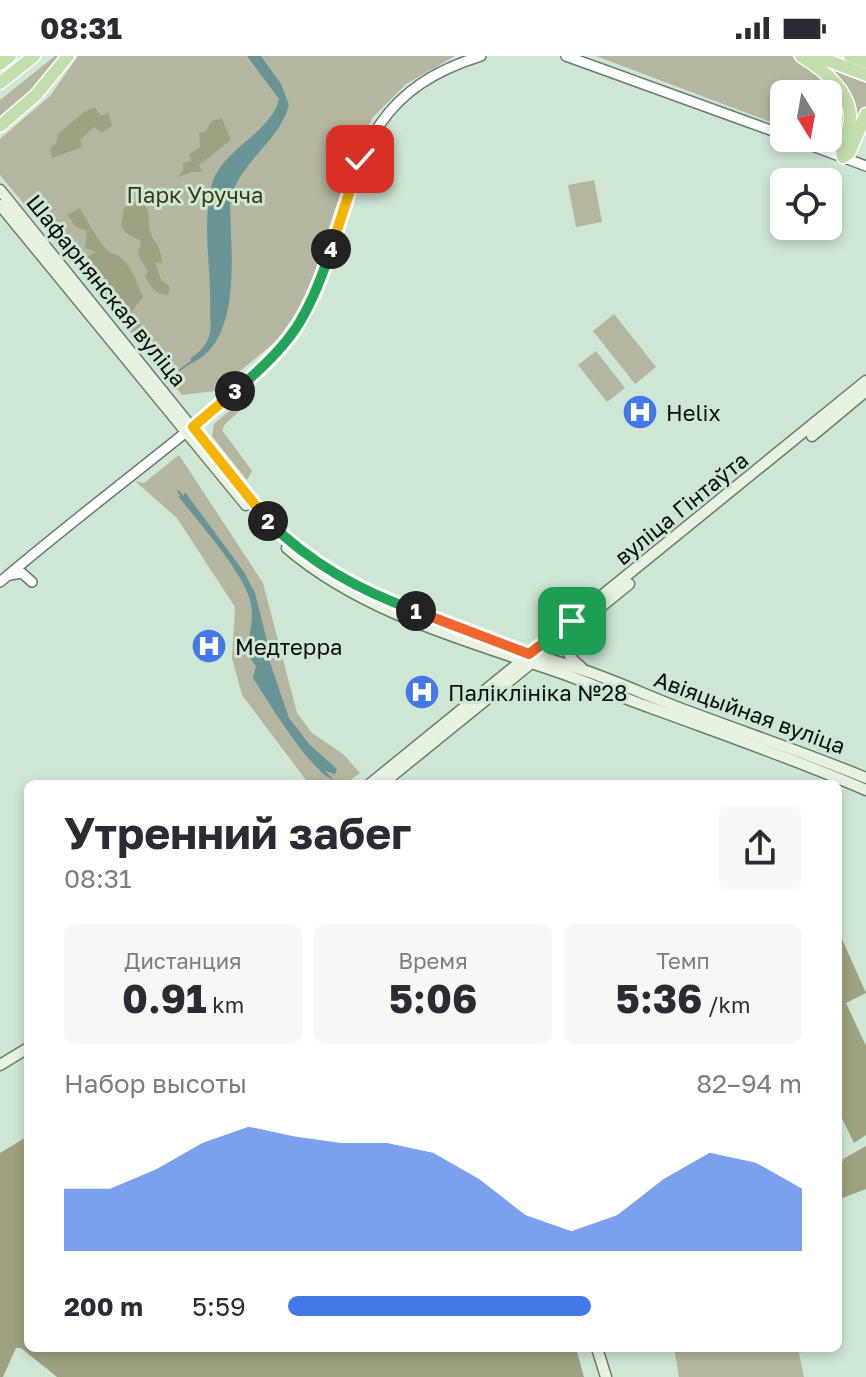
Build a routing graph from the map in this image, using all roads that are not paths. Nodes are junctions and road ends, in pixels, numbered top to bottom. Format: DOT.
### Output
graph roads {
  1 [pos="10,56"];
  2 [pos="34,56"];
  3 [pos="68,56"];
  4 [pos="481,56"];
  5 [pos="566,56"];
  6 [pos="801,56"];
  7 [pos="816,56"];
  8 [pos="850,56"];
  9 [pos="866,62"];
  10 [pos="0,64"];
  11 [pos="866,75"];
  12 [pos="0,83"];
  13 [pos="866,114"];
  14 [pos="0,126"];
  15 [pos="770,130"];
  16 [pos="829,152"];
  17 [pos="843,157"];
  18 [pos="866,166"];
  19 [pos="0,190"];
  20 [pos="0,205"];
  21 [pos="866,381"];
  22 [pos="866,391"];
  23 [pos="828,419"];
  24 [pos="189,430"];
  25 [pos="28,544"];
  26 [pos="38,549"];
  27 [pos="3,579"];
  28 [pos="32,582"];
  29 [pos="570,633"];
  30 [pos="482,647"];
  31 [pos="531,659"];
  32 [pos="586,671"];
  33 [pos="499,679"];
  34 [pos="743,732"];
  35 [pos="728,736"];
  36 [pos="758,742"];
  37 [pos="866,778"];
  38 [pos="375,780"];
  39 [pos="387,780"];
  40 [pos="866,790"];
  41 [pos="24,1050"];
  42 [pos="24,1058"];
  43 [pos="0,1065"];
  44 [pos="0,1073"];
  45 [pos="598,1352"];
  46 [pos="606,1377"];
  1 -- 10 [label="highway"];
  2 -- 12 [label="highway"];
  3 -- 14 [label="highway"];
  4 -- 24 [label="street"];
  5 -- 15 [label="street"];
  6 -- 17 [label="highway"];
  7 -- 11 [label="highway"];
  8 -- 9 [label="highway"];
  13 -- 17 [label="highway"];
  16 -- 17 [label="street"];
  17 -- 18 [label="street"];
  19 -- 24 [label="main road, Шафарнянская вуліца"];
  20 -- 24 [label="main road, Шафарнянская вуліца"];
  21 -- 23 [label="main road, вуліца Гінтаўта"];
  22 -- 23 [label="main road, вуліца Гінтаўта"];
  23 -- 29 [label="main road, вуліца Гінтаўта"];
  23 -- 31 [label="main road, вуліца Гінтаўта"];
  24 -- 26 [label="street"];
  24 -- 30 [label="main road, Шафарнянская вуліца"];
  24 -- 31 [label="main road, Шафарнянская вуліца"];
  25 -- 26 [label="street"];
  26 -- 27 [label="street"];
  27 -- 28 [label="street"];
  29 -- 31 [label="main road, вуліца Гінтаўта"];
  29 -- 32 [label="main road"];
  30 -- 31 [label="main road, Шафарнянская вуліца"];
  30 -- 33 [label="main road"];
  31 -- 32 [label="main road, Авіяцыйная вуліца"];
  31 -- 33 [label="main road, вуліца Гінтаўта"];
  31 -- 35 [label="main road, Авіяцыйная вуліца"];
  31 -- 39 [label="main road, вуліца Гінтаўта"];
  32 -- 34 [label="main road, Авіяцыйная вуліца"];
  33 -- 38 [label="main road, вуліца Гінтаўта"];
  34 -- 35 [label="main road"];
  34 -- 36 [label="main road, Авіяцыйная вуліца"];
  35 -- 36 [label="main road, Авіяцыйная вуліца"];
  36 -- 37 [label="main road, Авіяцыйная вуліца"];
  36 -- 40 [label="main road, Авіяцыйная вуліца"];
  41 -- 43 [label="main road"];
  42 -- 44 [label="main road"];
  45 -- 46 [label="main road"];
}
